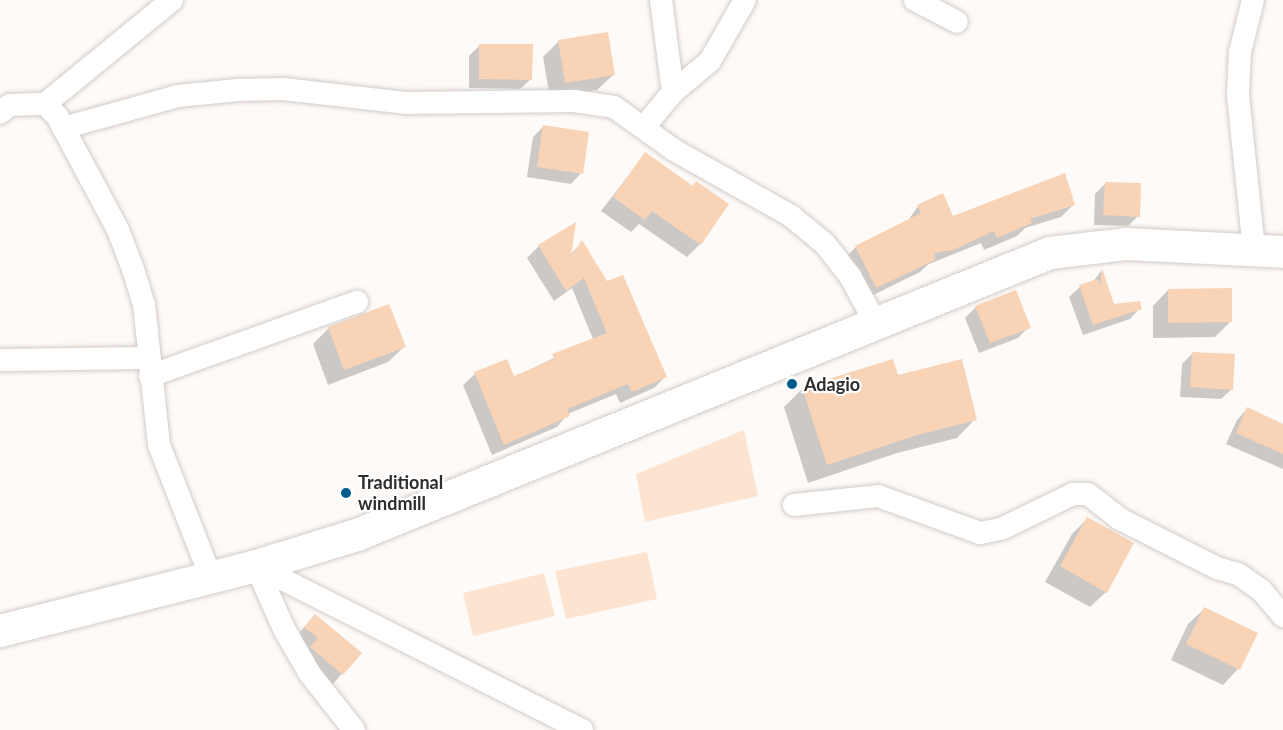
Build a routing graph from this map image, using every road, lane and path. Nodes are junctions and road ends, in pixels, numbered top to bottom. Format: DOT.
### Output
graph roads {
  1 [pos="172,0"];
  2 [pos="661,0"];
  3 [pos="745,0"];
  4 [pos="915,0"];
  5 [pos="1253,0"];
  6 [pos="957,22"];
  7 [pos="672,92"];
  8 [pos="45,104"];
  9 [pos="0,113"];
  10 [pos="645,126"];
  11 [pos="63,128"];
  12 [pos="1268,251"];
  13 [pos="357,302"];
  14 [pos="875,322"];
  15 [pos="0,360"];
  16 [pos="150,367"];
  17 [pos="794,505"];
  18 [pos="256,566"];
  19 [pos="211,578"];
  20 [pos="1283,616"];
  21 [pos="0,631"];
  22 [pos="354,730"];
  23 [pos="582,730"];
  1 -- 8 [label="street"];
  2 -- 7 [label="street"];
  3 -- 7 [label="street"];
  4 -- 6 [label="street"];
  5 -- 12 [label="street"];
  7 -- 10 [label="street"];
  8 -- 9 [label="street"];
  8 -- 11 [label="street"];
  10 -- 11 [label="street"];
  10 -- 14 [label="street"];
  11 -- 16 [label="street"];
  12 -- 14 [label="street"];
  13 -- 16 [label="street"];
  14 -- 18 [label="street"];
  15 -- 16 [label="street"];
  16 -- 19 [label="street"];
  17 -- 20 [label="street"];
  18 -- 19 [label="street"];
  18 -- 22 [label="street"];
  18 -- 23 [label="street"];
  19 -- 21 [label="street"];
}
